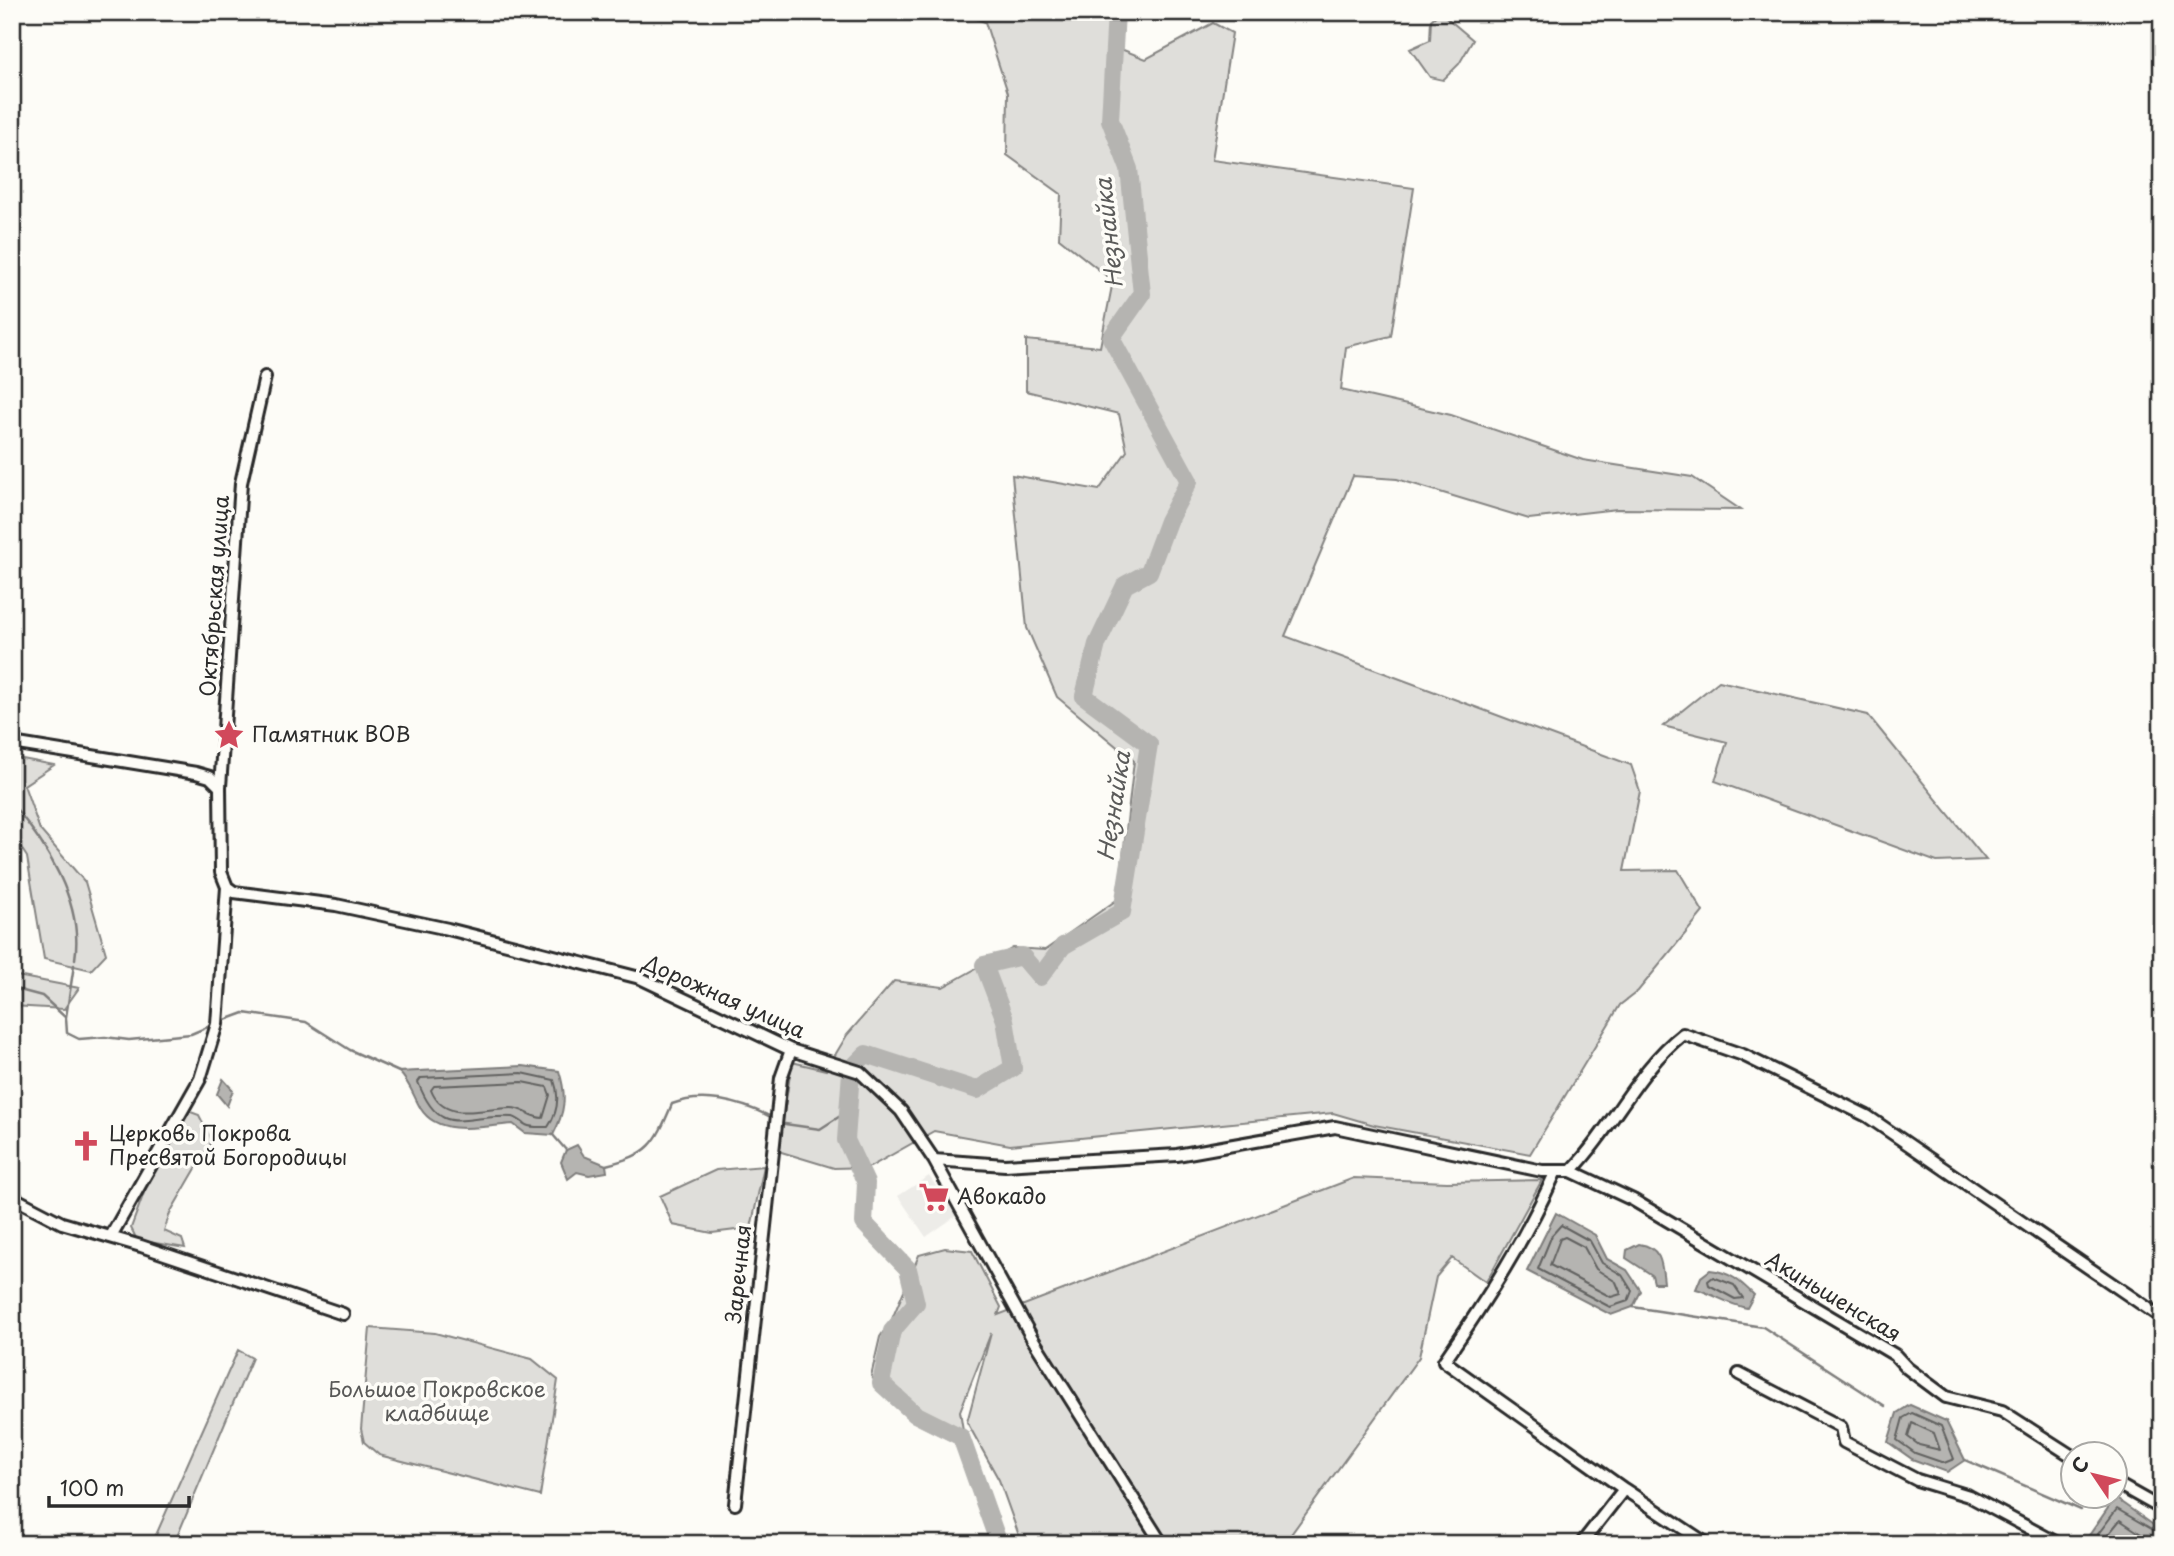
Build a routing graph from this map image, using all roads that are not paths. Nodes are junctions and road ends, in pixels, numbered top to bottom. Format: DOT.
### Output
graph roads {
  1 [pos="265,377"];
  2 [pos="12,743"];
  3 [pos="220,787"];
  4 [pos="227,887"];
  5 [pos="791,1050"];
  6 [pos="934,1160"];
  7 [pos="1556,1171"];
  8 [pos="1571,1171"];
  9 [pos="12,1197"];
  10 [pos="111,1236"];
  11 [pos="343,1314"];
  12 [pos="2162,1318"];
  13 [pos="1739,1374"];
  14 [pos="2058,1447"];
  15 [pos="1623,1489"];
  16 [pos="2128,1489"];
  17 [pos="735,1504"];
  18 [pos="2162,1509"];
  19 [pos="1162,1544"];
  20 [pos="1581,1544"];
  21 [pos="1707,1544"];
  22 [pos="2059,1544"];
  1 -- 3 [label="street, Октябрьская улица"];
  2 -- 3 [label="street"];
  3 -- 4 [label="street, Октябрьская улица"];
  4 -- 5 [label="street, Дорожная улица"];
  4 -- 10 [label="street, Октябрьская улица"];
  5 -- 6 [label="street, Дорожная улица"];
  5 -- 17 [label="street, Заречная"];
  6 -- 7 [label="street"];
  6 -- 19 [label="street, Дорожная улица"];
  7 -- 8 [label="street"];
  7 -- 15 [label="street"];
  8 -- 12 [label="street"];
  8 -- 14 [label="street, Акиньшенская"];
  9 -- 10 [label="street"];
  10 -- 11 [label="street"];
  13 -- 22 [label="street"];
  15 -- 20 [label="street"];
  15 -- 21 [label="street"];
  16 -- 18 [label="street"];
}
